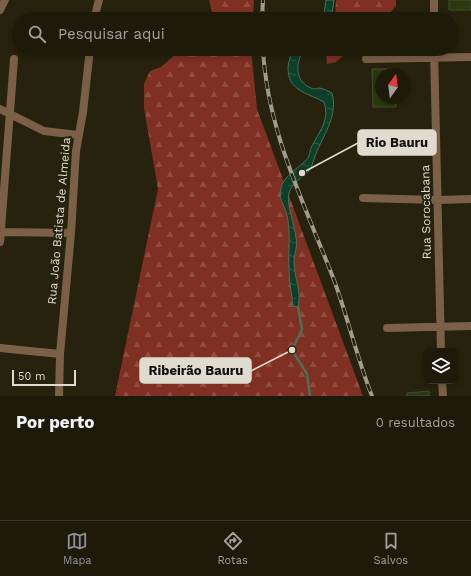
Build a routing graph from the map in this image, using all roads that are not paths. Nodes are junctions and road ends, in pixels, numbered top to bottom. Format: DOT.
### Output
graph roads {
  1 [pos="5,0"];
  2 [pos="100,0"];
  3 [pos="434,0"];
  4 [pos="0,10"];
  5 [pos="96,12"];
  6 [pos="434,12"];
  7 [pos="89,56"];
  8 [pos="400,56"];
  9 [pos="434,56"];
  10 [pos="459,56"];
  11 [pos="471,57"];
  12 [pos="14,59"];
  13 [pos="366,59"];
  14 [pos="0,110"];
  15 [pos="9,115"];
  16 [pos="78,135"];
  17 [pos="363,198"];
  18 [pos="471,199"];
  19 [pos="438,200"];
  20 [pos="0,232"];
  21 [pos="71,233"];
  22 [pos="0,242"];
  23 [pos="440,326"];
  24 [pos="471,326"];
  25 [pos="387,328"];
  26 [pos="0,348"];
  27 [pos="441,348"];
  28 [pos="60,354"];
  29 [pos="442,384"];
  30 [pos="59,396"];
  31 [pos="443,396"];
  1 -- 4 [label="street"];
  2 -- 5 [label="street"];
  3 -- 6 [label="street"];
  7 -- 16 [label="street, Rua João Batista de Almeida"];
  8 -- 13 [label="street"];
  9 -- 19 [label="street, Rua Sorocabana"];
  10 -- 11 [label="street"];
  12 -- 15 [label="street"];
  14 -- 15 [label="street"];
  15 -- 16 [label="street"];
  15 -- 20 [label="street"];
  16 -- 21 [label="street, Rua João Batista de Almeida"];
  17 -- 19 [label="street"];
  18 -- 19 [label="street"];
  19 -- 23 [label="street, Rua Sorocabana"];
  20 -- 21 [label="street"];
  20 -- 22 [label="street"];
  21 -- 28 [label="street, Rua João Batista de Almeida"];
  23 -- 24 [label="street"];
  23 -- 25 [label="street"];
  23 -- 27 [label="street, Rua Sorocabana"];
  26 -- 28 [label="street"];
  28 -- 30 [label="street, Rua João Batista de Almeida"];
  29 -- 31 [label="street"];
}
